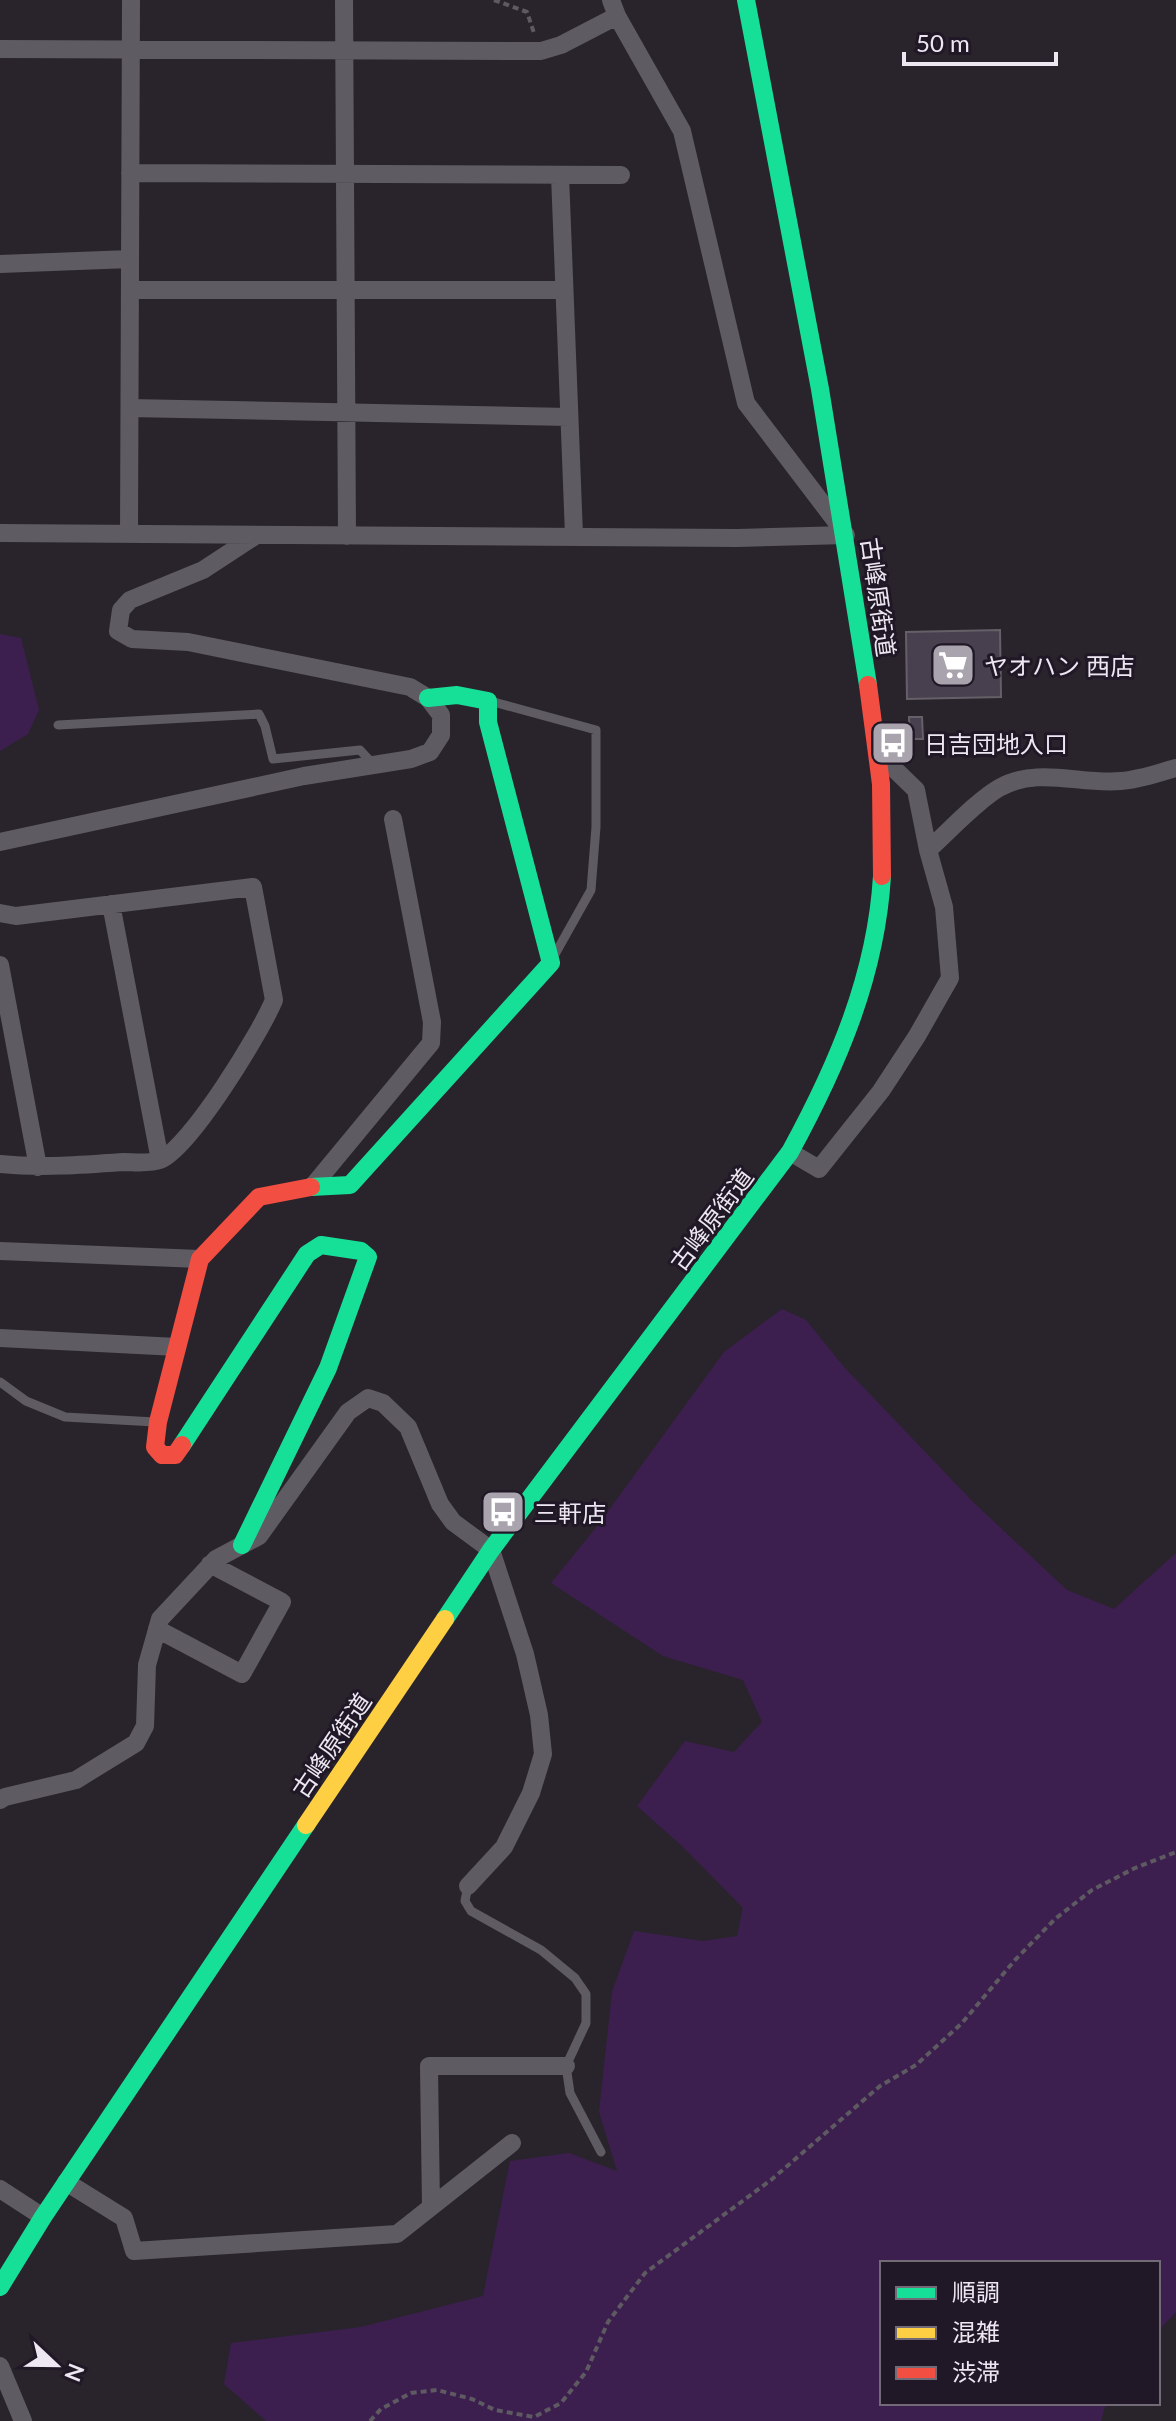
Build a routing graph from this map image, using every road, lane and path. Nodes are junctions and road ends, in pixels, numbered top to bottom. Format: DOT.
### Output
graph roads {
  1 [pos="131,0"];
  2 [pos="344,0"];
  3 [pos="494,0"];
  4 [pos="746,0"];
  5 [pos="614,8"];
  6 [pos="0,49"];
  7 [pos="131,49"];
  8 [pos="344,50"];
  9 [pos="541,51"];
  10 [pos="130,173"];
  11 [pos="345,174"];
  12 [pos="560,175"];
  13 [pos="621,175"];
  14 [pos="130,259"];
  15 [pos="0,264"];
  16 [pos="130,290"];
  17 [pos="346,290"];
  18 [pos="564,290"];
  19 [pos="130,408"];
  20 [pos="346,412"];
  21 [pos="569,417"];
  22 [pos="0,533"];
  23 [pos="129,534"];
  24 [pos="574,535"];
  25 [pos="846,535"];
  26 [pos="255,536"];
  27 [pos="347,536"];
  28 [pos="428,698"];
  29 [pos="488,701"];
  30 [pos="58,725"];
  31 [pos="877,752"];
  32 [pos="373,764"];
  33 [pos="1176,768"];
  34 [pos="393,819"];
  35 [pos="0,842"];
  36 [pos="928,850"];
  37 [pos="111,904"];
  38 [pos="0,913"];
  39 [pos="551,963"];
  40 [pos="0,965"];
  41 [pos="790,1152"];
  42 [pos="160,1160"];
  43 [pos="0,1164"];
  44 [pos="38,1167"];
  45 [pos="312,1187"];
  46 [pos="0,1251"];
  47 [pos="200,1259"];
  48 [pos="0,1338"];
  49 [pos="177,1347"];
  50 [pos="0,1382"];
  51 [pos="158,1422"];
  52 [pos="242,1545"];
  53 [pos="491,1550"];
  54 [pos="210,1564"];
  55 [pos="157,1629"];
  56 [pos="0,1800"];
  57 [pos="1176,1852"];
  58 [pos="468,1886"];
  59 [pos="566,2066"];
  60 [pos="512,2143"];
  61 [pos="601,2152"];
  62 [pos="66,2182"];
  63 [pos="0,2189"];
  64 [pos="431,2207"];
  65 [pos="43,2217"];
  66 [pos="0,2287"];
  67 [pos="0,2366"];
  68 [pos="23,2421"];
  69 [pos="370,2421"];
  1 -- 7 [label="street"];
  2 -- 8 [label="street"];
  3 -- 9 [label="path"];
  4 -- 25 [label="main road, 古峰原街道"];
  5 -- 9 [label="street"];
  5 -- 25 [label="street"];
  6 -- 7 [label="street"];
  7 -- 8 [label="street"];
  7 -- 10 [label="street"];
  8 -- 9 [label="street"];
  8 -- 11 [label="street"];
  10 -- 11 [label="street"];
  10 -- 14 [label="street"];
  11 -- 12 [label="street"];
  11 -- 17 [label="street"];
  12 -- 13 [label="street"];
  12 -- 18 [label="street"];
  14 -- 15 [label="street"];
  14 -- 16 [label="street"];
  16 -- 17 [label="street"];
  16 -- 19 [label="street"];
  17 -- 18 [label="street"];
  17 -- 20 [label="street"];
  18 -- 21 [label="street"];
  19 -- 20 [label="street"];
  19 -- 23 [label="street"];
  20 -- 21 [label="street"];
  20 -- 27 [label="street"];
  21 -- 24 [label="street"];
  22 -- 23 [label="street"];
  23 -- 26 [label="street"];
  24 -- 25 [label="street"];
  24 -- 27 [label="street"];
  25 -- 31 [label="main road, 古峰原街道"];
  26 -- 27 [label="street"];
  26 -- 28 [label="street"];
  28 -- 29 [label="main road"];
  28 -- 32 [label="street"];
  29 -- 39 [label="main road"];
  29 -- 39 [label="lane"];
  30 -- 32 [label="lane"];
  31 -- 36 [label="street"];
  31 -- 41 [label="main road, 古峰原街道"];
  32 -- 35 [label="street"];
  33 -- 36 [label="street"];
  34 -- 45 [label="street"];
  36 -- 41 [label="street"];
  37 -- 38 [label="street"];
  37 -- 42 [label="street"];
  37 -- 42 [label="street"];
  39 -- 45 [label="main road"];
  40 -- 44 [label="street"];
  41 -- 53 [label="main road, 古峰原街道"];
  42 -- 44 [label="street"];
  43 -- 44 [label="street"];
  45 -- 47 [label="main road"];
  46 -- 47 [label="street"];
  47 -- 49 [label="main road"];
  48 -- 49 [label="street"];
  49 -- 51 [label="main road"];
  50 -- 51 [label="lane"];
  51 -- 52 [label="main road"];
  52 -- 53 [label="street"];
  52 -- 54 [label="street"];
  53 -- 58 [label="street"];
  53 -- 62 [label="main road, 古峰原街道"];
  54 -- 55 [label="street"];
  54 -- 55 [label="street"];
  55 -- 56 [label="street"];
  57 -- 69 [label="path"];
  58 -- 59 [label="lane"];
  59 -- 61 [label="lane"];
  59 -- 64 [label="street"];
  60 -- 64 [label="street"];
  62 -- 64 [label="street"];
  62 -- 65 [label="main road, 古峰原街道"];
  63 -- 65 [label="street"];
  65 -- 66 [label="main road, 古峰原街道"];
  67 -- 68 [label="street"];
}
